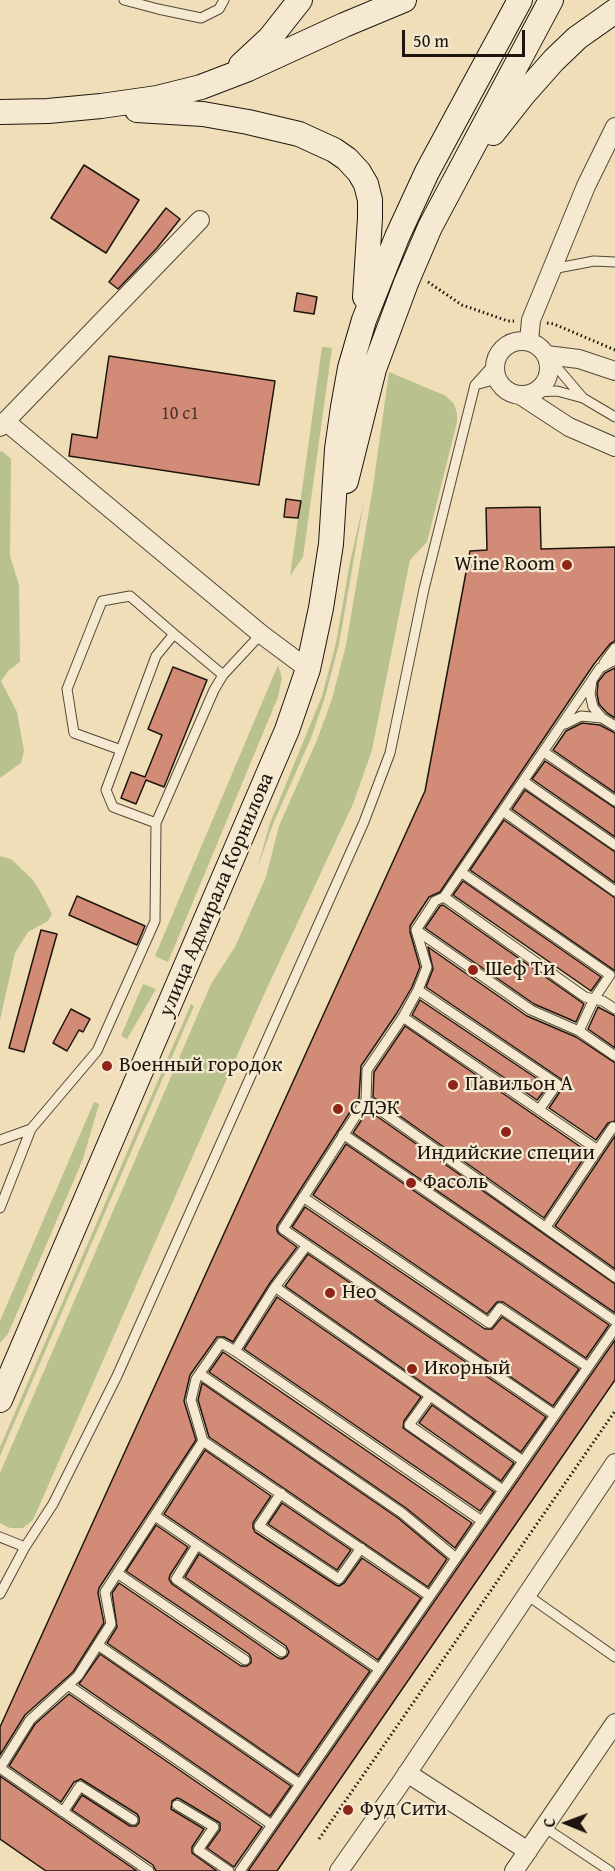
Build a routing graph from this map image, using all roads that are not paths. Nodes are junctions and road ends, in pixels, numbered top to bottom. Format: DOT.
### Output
graph roads {
  1 [pos="124,0"];
  2 [pos="224,0"];
  3 [pos="300,0"];
  4 [pos="404,0"];
  5 [pos="520,0"];
  6 [pos="551,0"];
  7 [pos="615,11"];
  8 [pos="228,77"];
  9 [pos="101,106"];
  10 [pos="0,112"];
  11 [pos="615,127"];
  12 [pos="456,179"];
  13 [pos="200,220"];
  14 [pos="615,262"];
  15 [pos="552,269"];
  16 [pos="364,320"];
  17 [pos="529,341"];
  18 [pos="546,355"];
  19 [pos="615,371"];
  20 [pos="495,372"];
  21 [pos="475,385"];
  22 [pos="527,394"];
  23 [pos="583,398"];
  24 [pos="615,417"];
  25 [pos="2,422"];
  26 [pos="615,447"];
  27 [pos="331,544"];
  28 [pos="174,634"];
  29 [pos="261,634"];
  30 [pos="615,648"];
  31 [pos="615,660"];
  32 [pos="600,668"];
  33 [pos="308,669"];
  34 [pos="223,675"];
  35 [pos="592,680"];
  36 [pos="602,718"];
  37 [pos="563,725"];
  38 [pos="615,725"];
  39 [pos="121,750"];
  40 [pos="544,752"];
  41 [pos="524,782"];
  42 [pos="615,801"];
  43 [pos="503,811"];
  44 [pos="156,823"];
  45 [pos="615,845"];
  46 [pos="461,872"];
  47 [pos="615,891"];
  48 [pos="444,897"];
  49 [pos="416,930"];
  50 [pos="418,990"];
  51 [pos="594,999"];
  52 [pos="615,1009"];
  53 [pos="403,1017"];
  54 [pos="579,1031"];
  55 [pos="615,1056"];
  56 [pos="366,1100"];
  57 [pos="539,1110"];
  58 [pos="615,1128"];
  59 [pos="32,1129"];
  60 [pos="344,1134"];
  61 [pos="0,1140"];
  62 [pos="598,1150"];
  63 [pos="303,1197"];
  64 [pos="0,1208"];
  65 [pos="546,1227"];
  66 [pos="307,1245"];
  67 [pos="615,1277"];
  68 [pos="275,1287"];
  69 [pos="615,1321"];
  70 [pos="615,1328"];
  71 [pos="236,1351"];
  72 [pos="588,1367"];
  73 [pos="200,1374"];
  74 [pos="430,1396"];
  75 [pos="0,1400"];
  76 [pos="555,1414"];
  77 [pos="203,1441"];
  78 [pos="523,1461"];
  79 [pos="615,1463"];
  80 [pos="503,1490"];
  81 [pos="281,1493"];
  82 [pos="155,1516"];
  83 [pos="482,1521"];
  84 [pos="0,1536"];
  85 [pos="197,1545"];
  86 [pos="25,1547"];
  87 [pos="361,1548"];
  88 [pos="456,1558"];
  89 [pos="117,1573"];
  90 [pos="0,1594"];
  91 [pos="527,1595"];
  92 [pos="430,1596"];
  93 [pos="98,1645"];
  94 [pos="282,1652"];
  95 [pos="615,1657"];
  96 [pos="244,1660"];
  97 [pos="379,1669"];
  98 [pos="68,1685"];
  99 [pos="615,1723"];
  100 [pos="0,1768"];
  101 [pos="407,1773"];
  102 [pos="300,1784"];
  103 [pos="177,1805"];
  104 [pos="63,1812"];
  105 [pos="133,1820"];
  106 [pos="272,1825"];
  107 [pos="544,1827"];
  108 [pos="528,1851"];
  109 [pos="149,1871"];
  110 [pos="229,1871"];
  111 [pos="240,1871"];
  112 [pos="339,1871"];
  113 [pos="514,1871"];
  114 [pos="610,1871"];
  1 -- 2 [label="lane"];
  3 -- 8 [label="main road"];
  4 -- 8 [label="main road"];
  5 -- 16 [label="main road"];
  6 -- 12 [label="main road"];
  7 -- 12 [label="main road"];
  8 -- 9 [label="main road"];
  9 -- 10 [label="main road"];
  9 -- 16 [label="main road"];
  11 -- 15 [label="street"];
  12 -- 27 [label="main road"];
  13 -- 25 [label="street"];
  14 -- 15 [label="lane"];
  15 -- 17 [label="street"];
  16 -- 27 [label="main road, улица Адмирала Корнилова"];
  17 -- 18 [label="street"];
  17 -- 20 [label="street"];
  18 -- 19 [label="street"];
  18 -- 22 [label="street"];
  18 -- 23 [label="lane"];
  20 -- 21 [label="lane"];
  20 -- 21 [label="lane"];
  20 -- 22 [label="street"];
  21 -- 86 [label="lane"];
  22 -- 23 [label="lane"];
  22 -- 26 [label="street"];
  23 -- 24 [label="lane"];
  25 -- 29 [label="street"];
  27 -- 33 [label="main road, улица Адмирала Корнилова"];
  28 -- 34 [label="lane"];
  28 -- 39 [label="lane"];
  28 -- 39 [label="lane"];
  29 -- 33 [label="street"];
  29 -- 34 [label="lane"];
  30 -- 32 [label="lane"];
  31 -- 32 [label="lane"];
  32 -- 35 [label="lane"];
  33 -- 75 [label="main road, улица Адмирала Корнилова"];
  34 -- 44 [label="lane"];
  35 -- 36 [label="lane"];
  35 -- 37 [label="lane"];
  36 -- 37 [label="lane"];
  36 -- 38 [label="lane"];
  37 -- 40 [label="lane"];
  39 -- 44 [label="lane"];
  40 -- 41 [label="lane"];
  40 -- 42 [label="lane"];
  41 -- 43 [label="lane"];
  41 -- 45 [label="lane"];
  43 -- 46 [label="lane"];
  43 -- 47 [label="lane"];
  44 -- 59 [label="lane"];
  46 -- 48 [label="lane"];
  46 -- 51 [label="lane"];
  48 -- 49 [label="lane"];
  48 -- 51 [label="lane"];
  49 -- 50 [label="lane"];
  49 -- 54 [label="lane"];
  50 -- 53 [label="lane"];
  50 -- 57 [label="lane"];
  51 -- 52 [label="lane"];
  51 -- 54 [label="lane"];
  53 -- 56 [label="lane"];
  53 -- 57 [label="lane"];
  54 -- 55 [label="lane"];
  56 -- 60 [label="lane"];
  56 -- 65 [label="lane"];
  57 -- 62 [label="lane"];
  58 -- 62 [label="lane"];
  59 -- 61 [label="lane"];
  59 -- 64 [label="lane"];
  60 -- 63 [label="lane"];
  60 -- 69 [label="lane"];
  62 -- 65 [label="lane"];
  63 -- 66 [label="lane"];
  63 -- 72 [label="lane"];
  65 -- 67 [label="lane"];
  66 -- 68 [label="lane"];
  66 -- 76 [label="lane"];
  68 -- 71 [label="lane"];
  68 -- 74 [label="lane"];
  70 -- 72 [label="lane"];
  71 -- 73 [label="lane"];
  71 -- 83 [label="lane"];
  72 -- 76 [label="lane"];
  73 -- 77 [label="lane"];
  73 -- 88 [label="lane"];
  74 -- 78 [label="lane"];
  74 -- 80 [label="lane"];
  76 -- 78 [label="lane"];
  77 -- 81 [label="lane"];
  77 -- 82 [label="lane"];
  78 -- 80 [label="lane"];
  79 -- 91 [label="street"];
  80 -- 83 [label="lane"];
  81 -- 87 [label="lane"];
  81 -- 87 [label="lane"];
  82 -- 85 [label="lane"];
  82 -- 89 [label="lane"];
  83 -- 88 [label="lane"];
  84 -- 86 [label="lane"];
  85 -- 94 [label="lane"];
  85 -- 97 [label="lane"];
  86 -- 90 [label="lane"];
  87 -- 92 [label="lane"];
  88 -- 92 [label="lane"];
  89 -- 93 [label="lane"];
  89 -- 96 [label="lane"];
  91 -- 95 [label="lane"];
  91 -- 101 [label="street"];
  92 -- 97 [label="lane"];
  93 -- 98 [label="lane"];
  93 -- 102 [label="lane"];
  97 -- 102 [label="lane"];
  98 -- 100 [label="lane"];
  98 -- 106 [label="lane"];
  99 -- 107 [label="street"];
  100 -- 104 [label="lane"];
  101 -- 108 [label="street"];
  101 -- 112 [label="street"];
  102 -- 106 [label="lane"];
  103 -- 110 [label="lane"];
  104 -- 105 [label="lane"];
  104 -- 109 [label="lane"];
  106 -- 111 [label="lane"];
  107 -- 108 [label="street"];
  107 -- 114 [label="lane"];
  108 -- 113 [label="street"];
}
